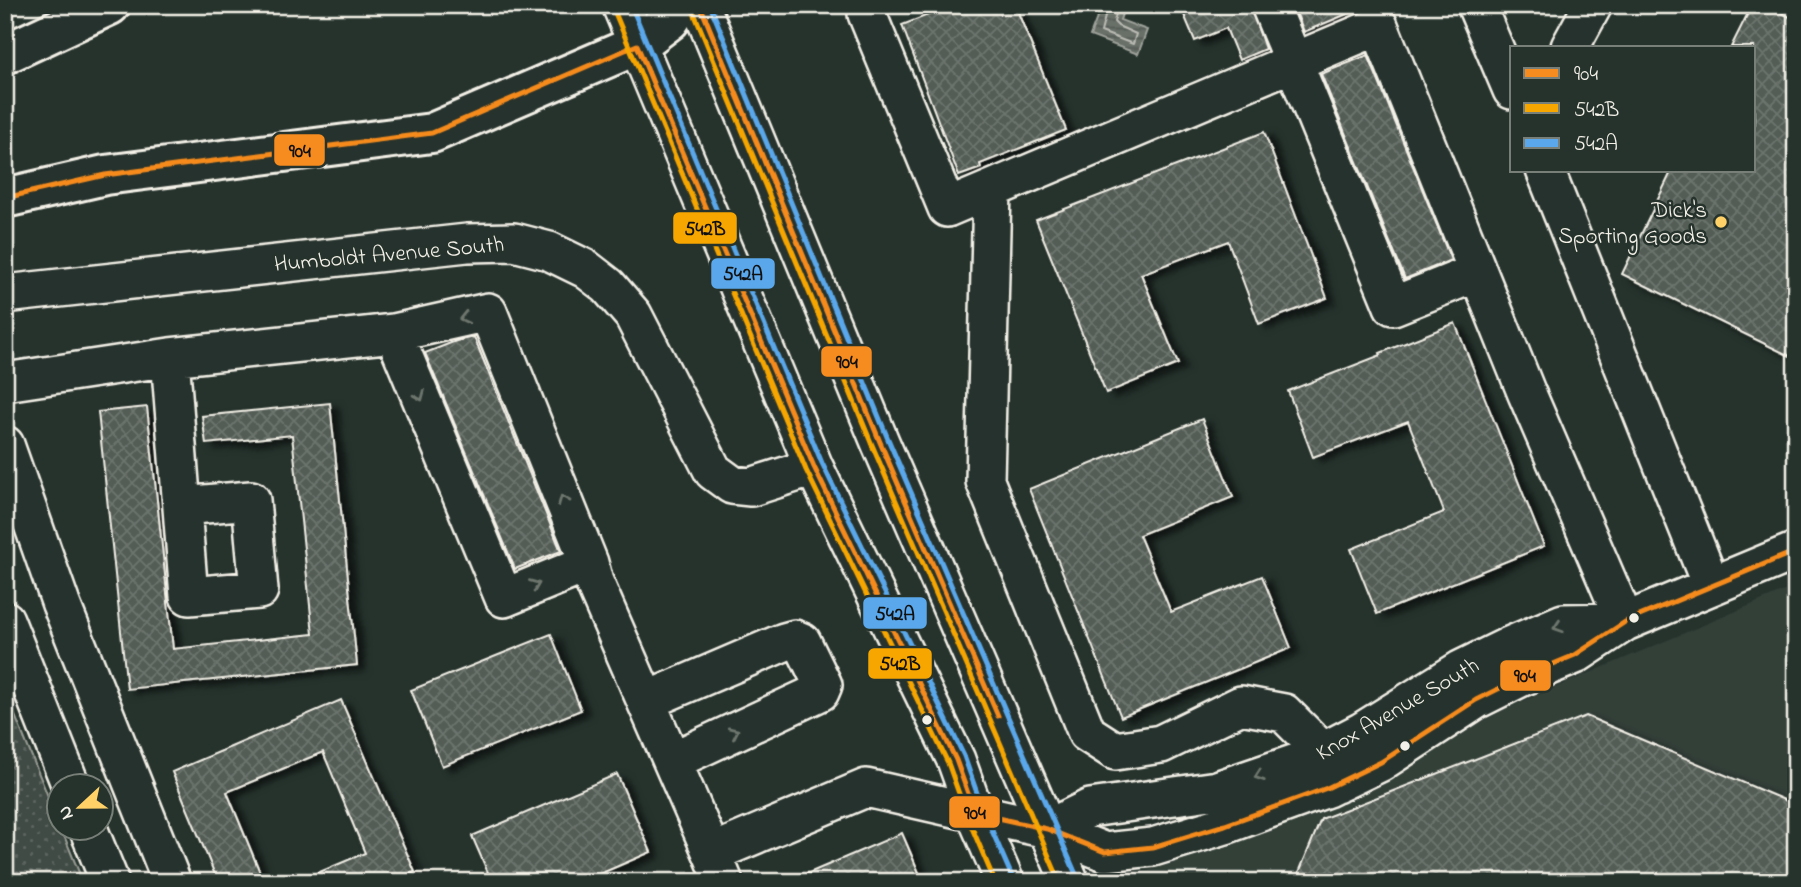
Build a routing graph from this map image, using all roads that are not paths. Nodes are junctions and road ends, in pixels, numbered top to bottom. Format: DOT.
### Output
graph roads {
  1 [pos="110,5"];
  2 [pos="621,5"];
  3 [pos="680,5"];
  4 [pos="700,5"];
  5 [pos="1270,5"];
  6 [pos="1476,5"];
  7 [pos="1593,5"];
  8 [pos="867,14"];
  9 [pos="1375,15"];
  10 [pos="637,45"];
  11 [pos="1571,46"];
  12 [pos="5,54"];
  13 [pos="1293,62"];
  14 [pos="1510,85"];
  15 [pos="1546,172"];
  16 [pos="992,189"];
  17 [pos="5,198"];
  18 [pos="1478,272"];
  19 [pos="5,294"];
  20 [pos="394,333"];
  21 [pos="170,357"];
  22 [pos="5,382"];
  23 [pos="5,444"];
  24 [pos="814,467"];
  25 [pos="182,506"];
  26 [pos="1796,551"];
  27 [pos="589,563"];
  28 [pos="1711,586"];
  29 [pos="5,620"];
  30 [pos="1625,622"];
  31 [pos="646,701"];
  32 [pos="672,761"];
  33 [pos="1329,768"];
  34 [pos="65,772"];
  35 [pos="975,813"];
  36 [pos="1047,829"];
  37 [pos="94,842"];
  38 [pos="718,867"];
  39 [pos="110,882"];
  40 [pos="172,882"];
  41 [pos="1005,882"];
  42 [pos="1070,882"];
  1 -- 12 [label="highway"];
  2 -- 10 [label="street"];
  3 -- 10 [label="highway"];
  4 -- 36 [label="street"];
  5 -- 13 [label="street"];
  6 -- 14 [label="street"];
  7 -- 11 [label="street"];
  8 -- 16 [label="street"];
  9 -- 13 [label="street"];
  9 -- 18 [label="street"];
  10 -- 17 [label="highway"];
  10 -- 24 [label="street"];
  13 -- 16 [label="street"];
  13 -- 18 [label="street"];
  15 -- 28 [label="street"];
  16 -- 33 [label="street"];
  18 -- 30 [label="street"];
  19 -- 24 [label="street, Humboldt Avenue South"];
  20 -- 21 [label="street"];
  27 -- 20 [label="street, one-way"];
  20 -- 27 [label="street, one-way"];
  21 -- 22 [label="street"];
  21 -- 25 [label="street"];
  23 -- 40 [label="street"];
  24 -- 35 [label="street"];
  26 -- 28 [label="street, Knox Avenue South"];
  27 -- 31 [label="street"];
  28 -- 30 [label="street, Knox Avenue South"];
  29 -- 34 [label="street"];
  30 -- 33 [label="street, Knox Avenue South"];
  31 -- 32 [label="street"];
  32 -- 31 [label="street, one-way"];
  32 -- 38 [label="street"];
  33 -- 36 [label="street, Knox Avenue South"];
  35 -- 36 [label="street, Knox Avenue South"];
  35 -- 38 [label="street, Knox Avenue South"];
  35 -- 41 [label="street"];
  36 -- 42 [label="street"];
  37 -- 39 [label="street"];
}
